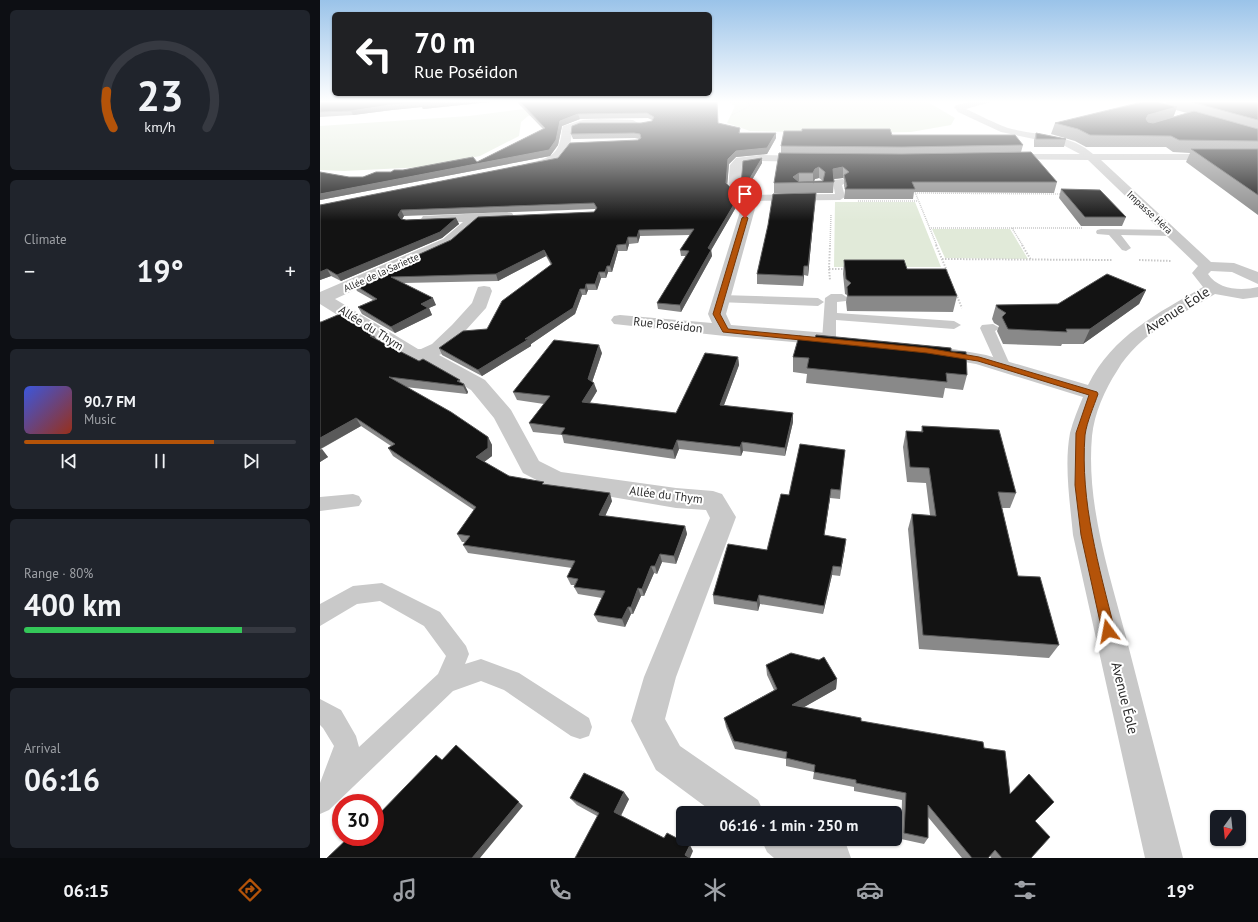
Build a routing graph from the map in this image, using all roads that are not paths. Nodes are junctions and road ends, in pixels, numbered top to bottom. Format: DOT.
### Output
graph roads {
  1 [pos="569,141"];
  2 [pos="1059,141"];
  3 [pos="991,157"];
  4 [pos="1092,157"];
  5 [pos="1258,157"];
  6 [pos="821,159"];
  7 [pos="519,168"];
  8 [pos="843,182"];
  9 [pos="748,193"];
  10 [pos="522,216"];
  11 [pos="476,218"];
  12 [pos="417,220"];
  13 [pos="1101,232"];
  14 [pos="1112,232"];
  15 [pos="1172,233"];
  16 [pos="1126,248"];
  17 [pos="1258,268"];
  18 [pos="1241,270"];
  19 [pos="1208,271"];
  20 [pos="1258,279"];
  21 [pos="786,288"];
  22 [pos="484,291"];
  23 [pos="1258,292"];
  24 [pos="322,297"];
  25 [pos="842,298"];
  26 [pos="721,299"];
  27 [pos="784,301"];
  28 [pos="818,302"];
  29 [pos="830,316"];
  30 [pos="620,320"];
  31 [pos="954,325"];
  32 [pos="993,328"];
  33 [pos="725,331"];
  34 [pos="837,340"];
  35 [pos="920,349"];
  36 [pos="424,354"];
  37 [pos="1004,367"];
  38 [pos="1094,394"];
  39 [pos="353,501"];
  40 [pos="320,504"];
  41 [pos="320,616"];
  42 [pos="446,682"];
  43 [pos="320,711"];
  44 [pos="580,727"];
  45 [pos="325,797"];
  46 [pos="735,806"];
  47 [pos="790,846"];
  48 [pos="832,858"];
  49 [pos="1164,858"];
  1 -- 7 [label="street"];
  2 -- 4 [label="street, Impasse Héra"];
  3 -- 4 [label="street"];
  4 -- 5 [label="street"];
  4 -- 15 [label="street, Impasse Héra"];
  6 -- 9 [label="street"];
  8 -- 9 [label="lane"];
  9 -- 26 [label="street"];
  10 -- 11 [label="street"];
  11 -- 12 [label="street"];
  11 -- 24 [label="street, Allée de la Sariette"];
  13 -- 14 [label="lane"];
  14 -- 15 [label="lane"];
  14 -- 16 [label="lane"];
  15 -- 19 [label="street, Impasse Héra"];
  17 -- 18 [label="street"];
  18 -- 19 [label="street"];
  18 -- 20 [label="street"];
  19 -- 23 [label="street"];
  19 -- 38 [label="street, Avenue Éole"];
  21 -- 27 [label="lane"];
  22 -- 36 [label="street"];
  24 -- 36 [label="street, Allée du Thym"];
  25 -- 29 [label="lane"];
  26 -- 27 [label="lane"];
  26 -- 33 [label="street"];
  27 -- 28 [label="lane"];
  29 -- 31 [label="lane"];
  29 -- 34 [label="lane"];
  30 -- 33 [label="street, Rue Poséidon"];
  32 -- 37 [label="lane"];
  33 -- 34 [label="street, Rue Poséidon"];
  35 -- 37 [label="street"];
  36 -- 46 [label="street, Allée du Thym"];
  37 -- 38 [label="street"];
  38 -- 49 [label="street, Avenue Éole"];
  39 -- 40 [label="lane"];
  41 -- 42 [label="lane"];
  42 -- 44 [label="lane"];
  42 -- 45 [label="lane"];
  43 -- 45 [label="lane"];
  47 -- 48 [label="street"];
}
